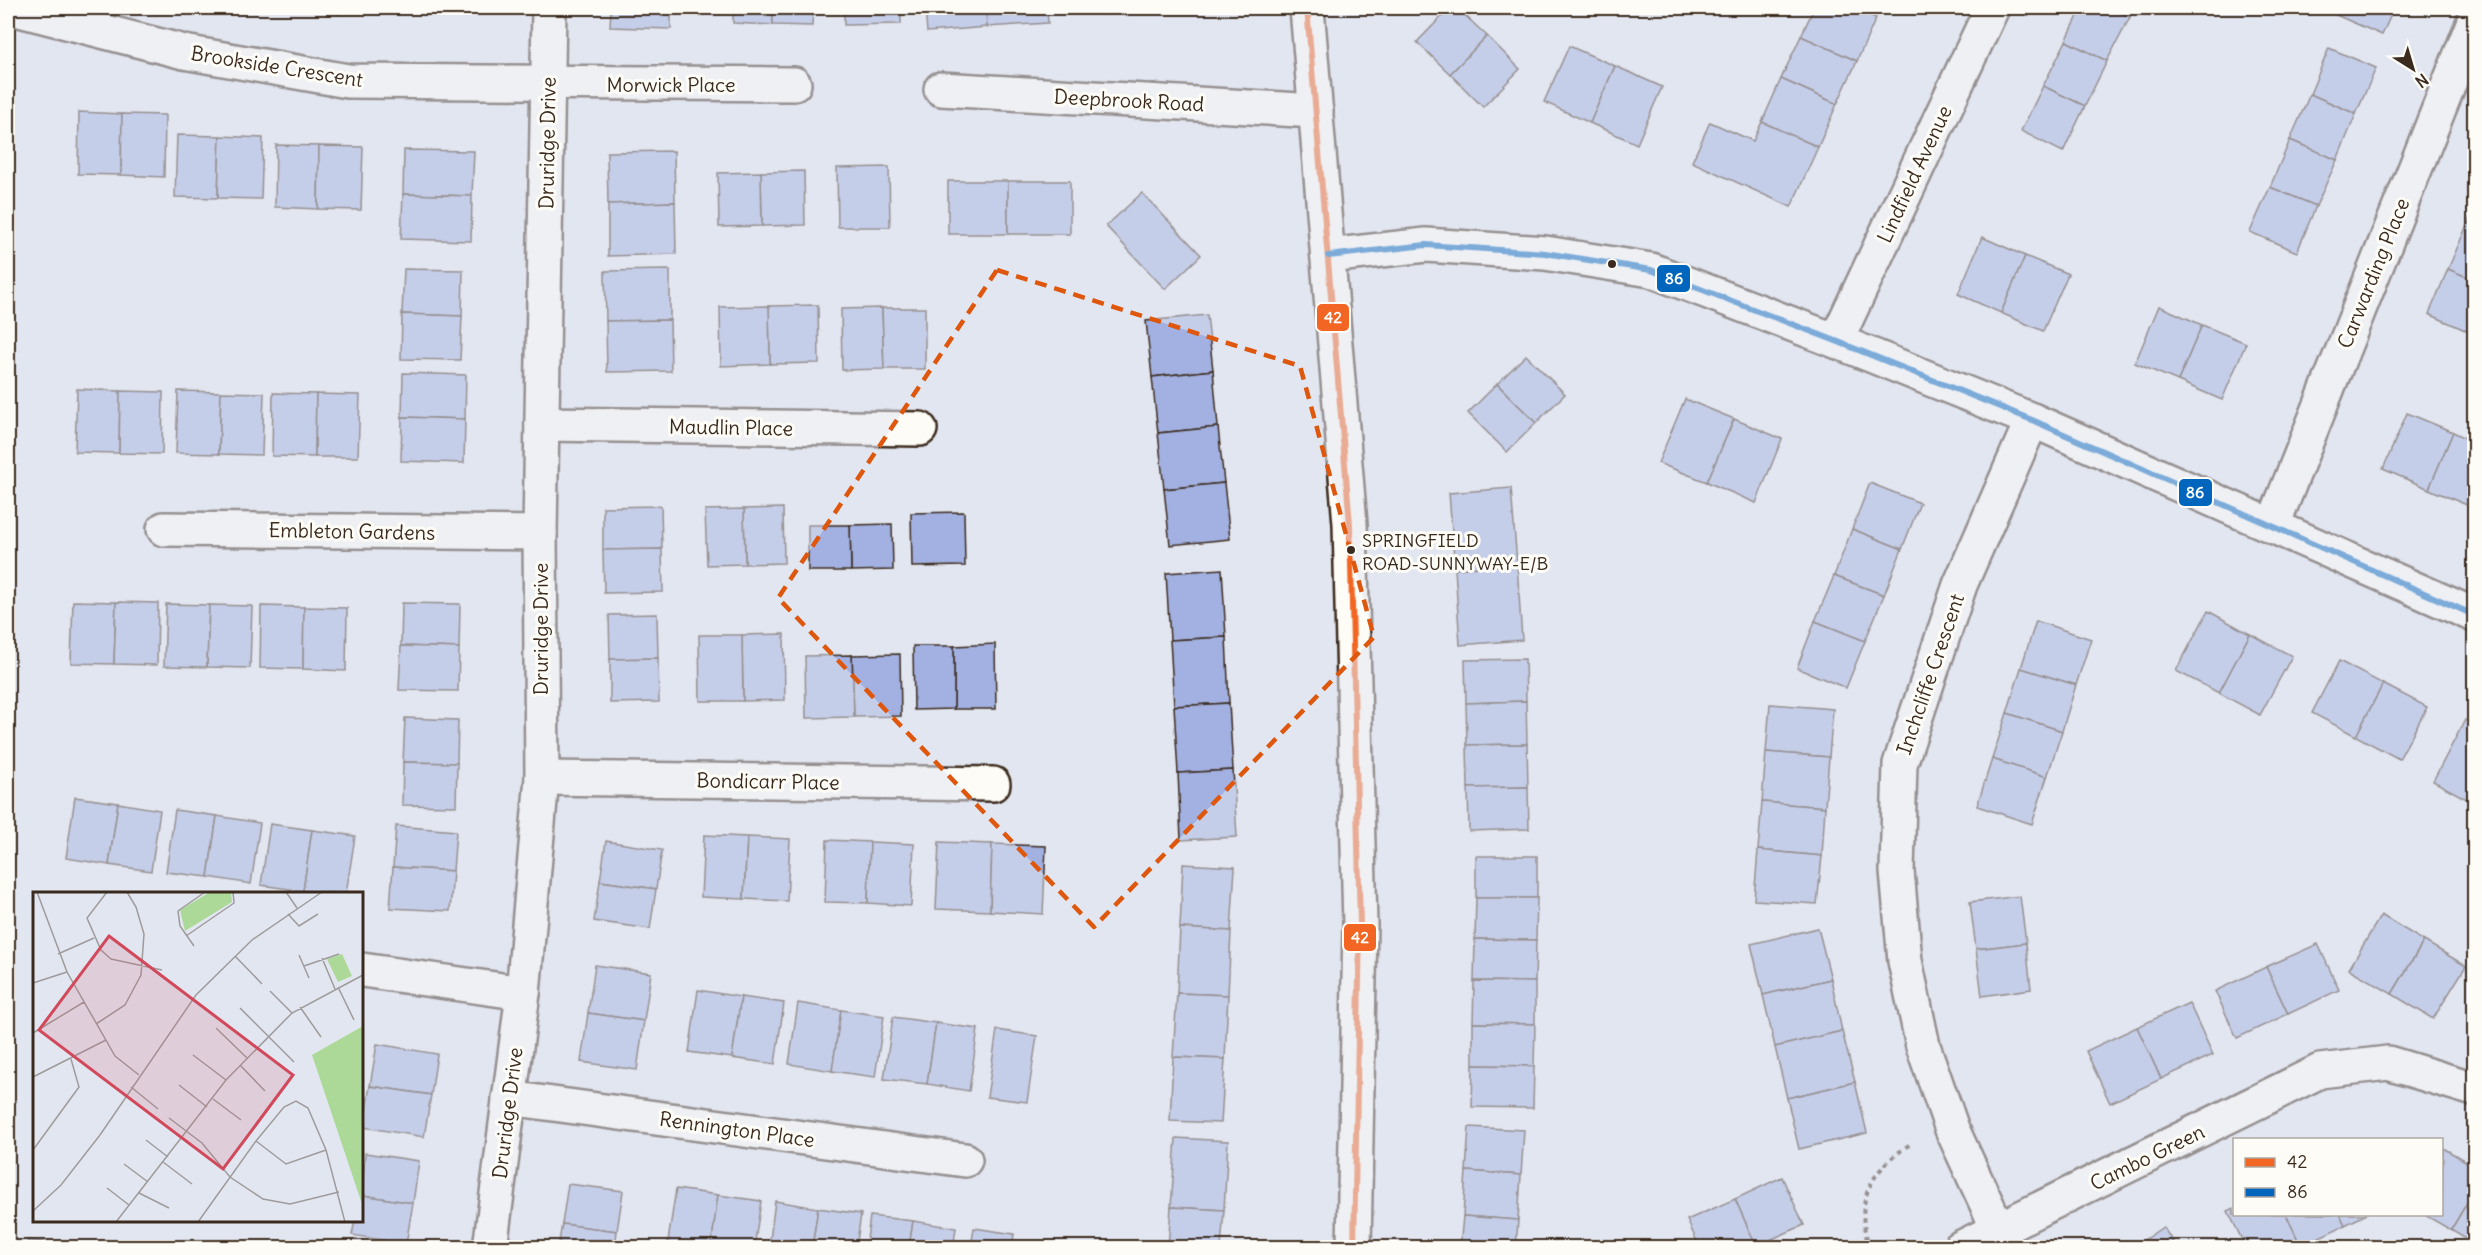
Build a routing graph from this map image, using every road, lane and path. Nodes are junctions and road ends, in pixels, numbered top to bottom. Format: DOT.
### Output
graph roads {
  1 [pos="12,8"];
  2 [pos="549,8"];
  3 [pos="1307,8"];
  4 [pos="1992,8"];
  5 [pos="2475,21"];
  6 [pos="548,84"];
  7 [pos="794,84"];
  8 [pos="941,89"];
  9 [pos="1316,111"];
  10 [pos="1328,256"];
  11 [pos="1836,341"];
  12 [pos="2032,420"];
  13 [pos="542,424"];
  14 [pos="920,429"];
  15 [pos="2272,525"];
  16 [pos="164,529"];
  17 [pos="540,534"];
  18 [pos="2475,615"];
  19 [pos="542,778"];
  20 [pos="993,784"];
  21 [pos="363,970"];
  22 [pos="523,993"];
  23 [pos="2475,1089"];
  24 [pos="509,1098"];
  25 [pos="1952,1129"];
  26 [pos="965,1160"];
  27 [pos="2003,1239"];
  28 [pos="490,1248"];
  29 [pos="1354,1248"];
  30 [pos="1870,1248"];
  31 [pos="1960,1248"];
  1 -- 6 [label="street, Brookside Crescent"];
  2 -- 6 [label="street, Druridge Drive"];
  3 -- 9 [label="street"];
  4 -- 11 [label="street, Lindfield Avenue"];
  5 -- 15 [label="street, Carwarding Place"];
  6 -- 7 [label="street, Morwick Place"];
  6 -- 13 [label="street, Druridge Drive"];
  8 -- 9 [label="street, Deepbrook Road"];
  9 -- 10 [label="street"];
  10 -- 11 [label="street"];
  10 -- 29 [label="street"];
  11 -- 12 [label="street"];
  12 -- 15 [label="street"];
  12 -- 25 [label="street, Inchcliffe Crescent"];
  13 -- 14 [label="street, Maudlin Place"];
  13 -- 17 [label="street, Druridge Drive"];
  15 -- 18 [label="street"];
  16 -- 17 [label="street, Embleton Gardens"];
  17 -- 19 [label="street, Druridge Drive"];
  19 -- 20 [label="street, Bondicarr Place"];
  19 -- 22 [label="street, Druridge Drive"];
  21 -- 22 [label="street"];
  22 -- 24 [label="street, Druridge Drive"];
  23 -- 27 [label="street, Cambo Green"];
  24 -- 26 [label="street, Rennington Place"];
  24 -- 28 [label="street, Druridge Drive"];
  25 -- 27 [label="street, Inchcliffe Crescent"];
  25 -- 30 [label="path"];
  27 -- 31 [label="street, Cambo Green"];
}
